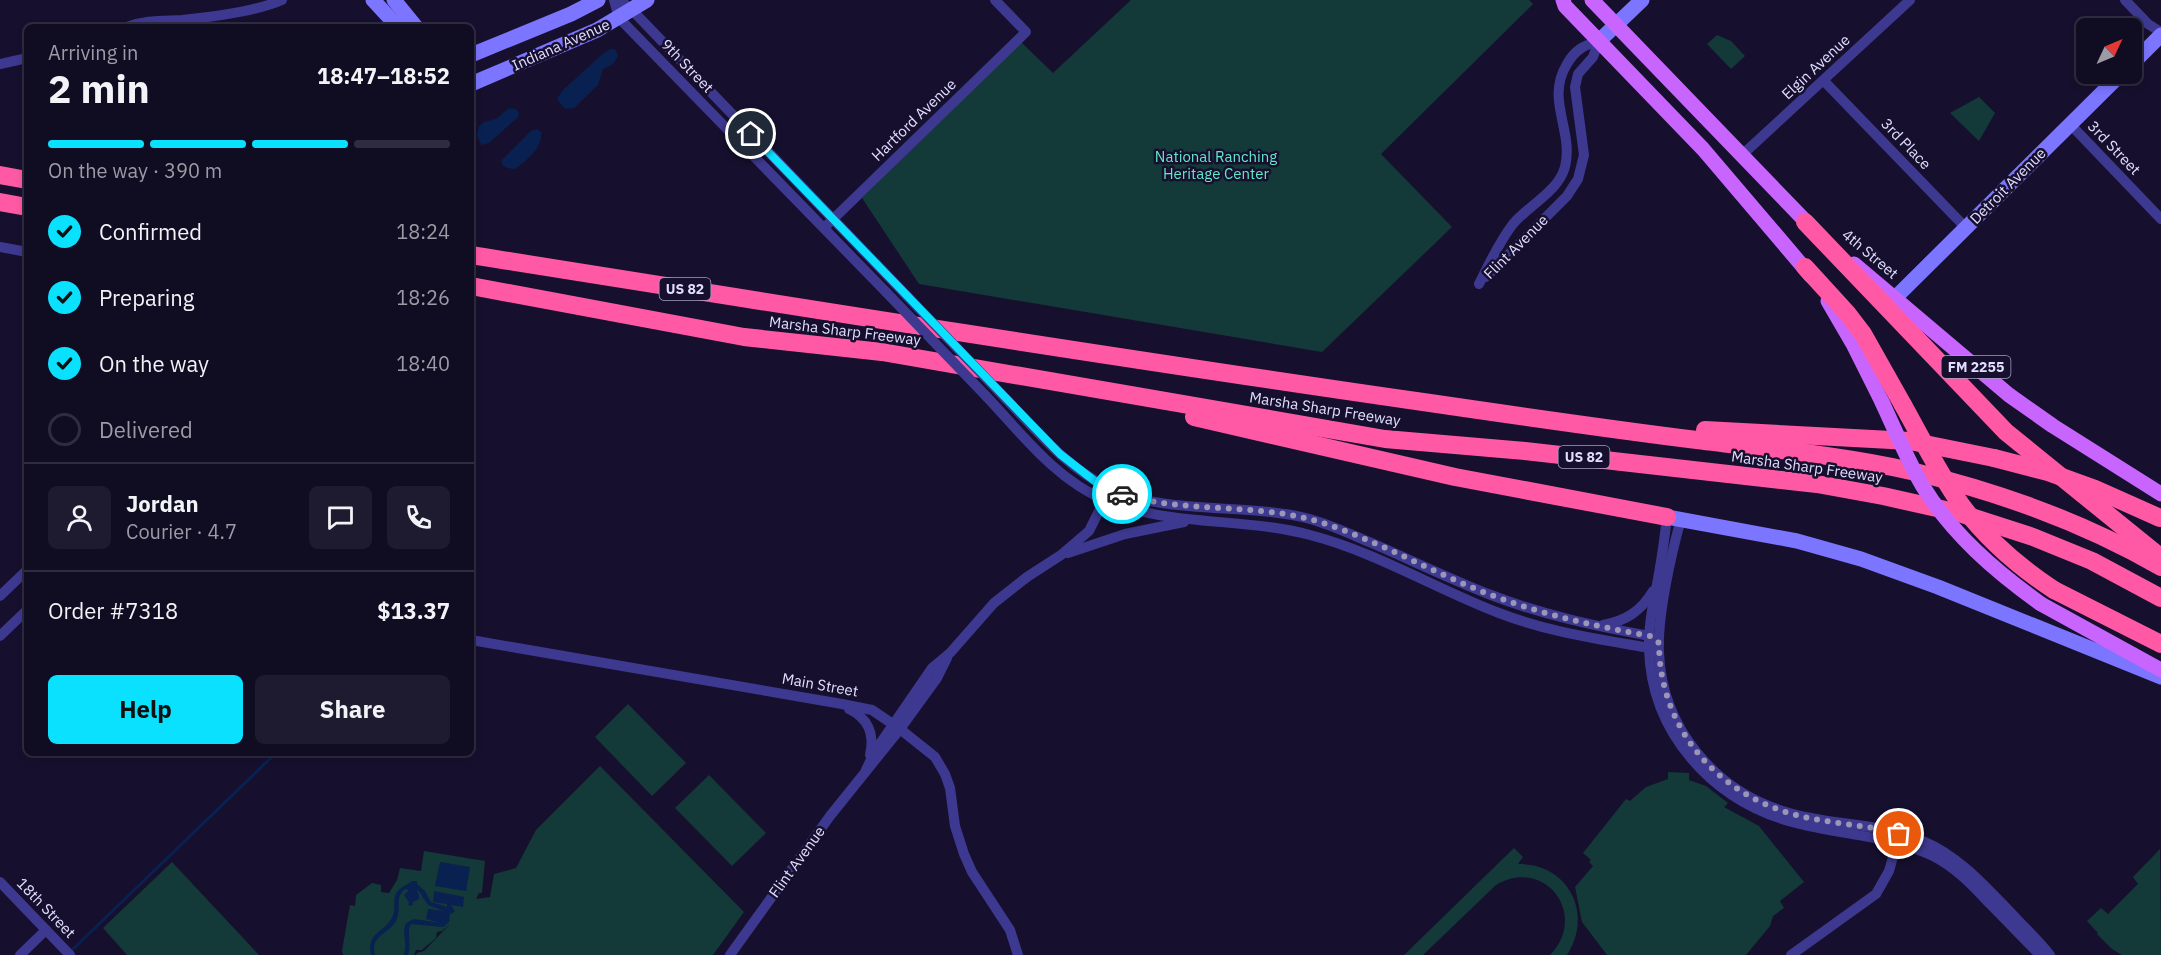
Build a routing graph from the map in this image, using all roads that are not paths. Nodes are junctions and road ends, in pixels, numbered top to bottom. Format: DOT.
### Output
graph roads {
  1 [pos="282,0"];
  2 [pos="598,0"];
  3 [pos="614,0"];
  4 [pos="647,0"];
  5 [pos="995,0"];
  6 [pos="1563,0"];
  7 [pos="1592,0"];
  8 [pos="1642,0"];
  9 [pos="1910,0"];
  10 [pos="2125,0"];
  11 [pos="388,2"];
  12 [pos="624,9"];
  13 [pos="137,24"];
  14 [pos="397,24"];
  15 [pos="413,24"];
  16 [pos="1617,25"];
  17 [pos="2161,33"];
  18 [pos="1599,41"];
  19 [pos="2142,53"];
  20 [pos="474,54"];
  21 [pos="24,59"];
  22 [pos="0,64"];
  23 [pos="1824,81"];
  24 [pos="474,83"];
  25 [pos="2111,84"];
  26 [pos="2070,124"];
  27 [pos="1742,155"];
  28 [pos="2,175"];
  29 [pos="24,179"];
  30 [pos="0,202"];
  31 [pos="24,206"];
  32 [pos="2161,219"];
  33 [pos="833,220"];
  34 [pos="1805,222"];
  35 [pos="1966,228"];
  36 [pos="824,229"];
  37 [pos="0,247"];
  38 [pos="24,251"];
  39 [pos="474,255"];
  40 [pos="1805,267"];
  41 [pos="474,287"];
  42 [pos="1895,298"];
  43 [pos="992,370"];
  44 [pos="1571,424"];
  45 [pos="1110,489"];
  46 [pos="2161,494"];
  47 [pos="1104,500"];
  48 [pos="1674,518"];
  49 [pos="2161,518"];
  50 [pos="1199,520"];
  51 [pos="1061,555"];
  52 [pos="2161,557"];
  53 [pos="2161,567"];
  54 [pos="24,573"];
  55 [pos="1656,586"];
  56 [pos="0,596"];
  57 [pos="2161,598"];
  58 [pos="24,613"];
  59 [pos="1597,626"];
  60 [pos="0,636"];
  61 [pos="474,641"];
  62 [pos="1652,642"];
  63 [pos="2161,644"];
  64 [pos="2161,670"];
  65 [pos="2161,677"];
  66 [pos="838,703"];
  67 [pos="896,727"];
  68 [pos="866,770"];
  69 [pos="1898,838"];
  70 [pos="0,882"];
  71 [pos="46,930"];
  72 [pos="20,955"];
  73 [pos="70,955"];
  74 [pos="730,955"];
  75 [pos="1018,955"];
  76 [pos="1791,955"];
  77 [pos="2040,955"];
  78 [pos="2050,955"];
  1 -- 13 [label="street"];
  2 -- 20 [label="street, Indiana Avenue"];
  3 -- 12 [label="street, 9th Street"];
  4 -- 12 [label="street, Indiana Avenue"];
  5 -- 33 [label="street, Hartford Avenue"];
  6 -- 18 [label="main road"];
  7 -- 16 [label="main road, 4th Street / FM 2255"];
  8 -- 16 [label="street, Flint Avenue"];
  9 -- 23 [label="street, Elgin Avenue"];
  10 -- 17 [label="street"];
  11 -- 14 [label="street"];
  11 -- 15 [label="street"];
  12 -- 24 [label="street, Indiana Avenue"];
  12 -- 33 [label="street, 9th Street"];
  12 -- 36 [label="street, 9th Street"];
  16 -- 18 [label="street, Flint Avenue"];
  16 -- 27 [label="main road, 4th Street / FM 2255"];
  17 -- 19 [label="street"];
  18 -- 18 [label="street, Flint Avenue"];
  18 -- 40 [label="main road"];
  21 -- 22 [label="street"];
  23 -- 27 [label="street, Elgin Avenue"];
  23 -- 35 [label="street, 3rd Place"];
  25 -- 26 [label="street, Detroit Avenue"];
  26 -- 32 [label="street, 3rd Street"];
  26 -- 35 [label="street, Detroit Avenue"];
  27 -- 34 [label="main road, 4th Street / FM 2255"];
  28 -- 29 [label="highway"];
  30 -- 31 [label="highway"];
  33 -- 36 [label="street, Hartford Avenue"];
  33 -- 45 [label="street, 9th Street, bridge"];
  34 -- 42 [label="main road, 4th Street / FM 2255"];
  34 -- 52 [label="highway"];
  35 -- 42 [label="street, Detroit Avenue"];
  36 -- 47 [label="street, 9th Street, bridge"];
  37 -- 38 [label="street"];
  39 -- 44 [label="highway, Marsha Sharp Freeway / US 82"];
  40 -- 63 [label="highway, bridge"];
  40 -- 64 [label="main road, bridge"];
  41 -- 43 [label="highway, Marsha Sharp Freeway / US 82"];
  42 -- 46 [label="main road, 4th Street / FM 2255"];
  43 -- 48 [label="highway"];
  43 -- 57 [label="highway, Marsha Sharp Freeway / US 82"];
  44 -- 49 [label="highway, bridge"];
  44 -- 53 [label="highway, Marsha Sharp Freeway / US 82"];
  45 -- 47 [label="street, Flint Avenue"];
  45 -- 59 [label="street"];
  47 -- 50 [label="street, Flint Avenue"];
  47 -- 51 [label="street, Flint Avenue"];
  48 -- 55 [label="street"];
  48 -- 62 [label="street"];
  48 -- 65 [label="street"];
  50 -- 51 [label="street, Flint Avenue"];
  50 -- 62 [label="street, Flint Avenue"];
  51 -- 67 [label="street, Flint Avenue"];
  54 -- 56 [label="street"];
  55 -- 59 [label="street"];
  55 -- 62 [label="street"];
  58 -- 60 [label="street"];
  59 -- 62 [label="street"];
  61 -- 66 [label="street, Main Street"];
  62 -- 69 [label="street"];
  66 -- 67 [label="street, Main Street"];
  66 -- 68 [label="street"];
  67 -- 68 [label="street, Flint Avenue"];
  67 -- 75 [label="street, Main Street"];
  68 -- 74 [label="street, Flint Avenue"];
  69 -- 76 [label="street"];
  69 -- 77 [label="street"];
  69 -- 78 [label="street"];
  70 -- 71 [label="street, 18th Street"];
  71 -- 72 [label="street"];
  71 -- 73 [label="street, 18th Street"];
}
